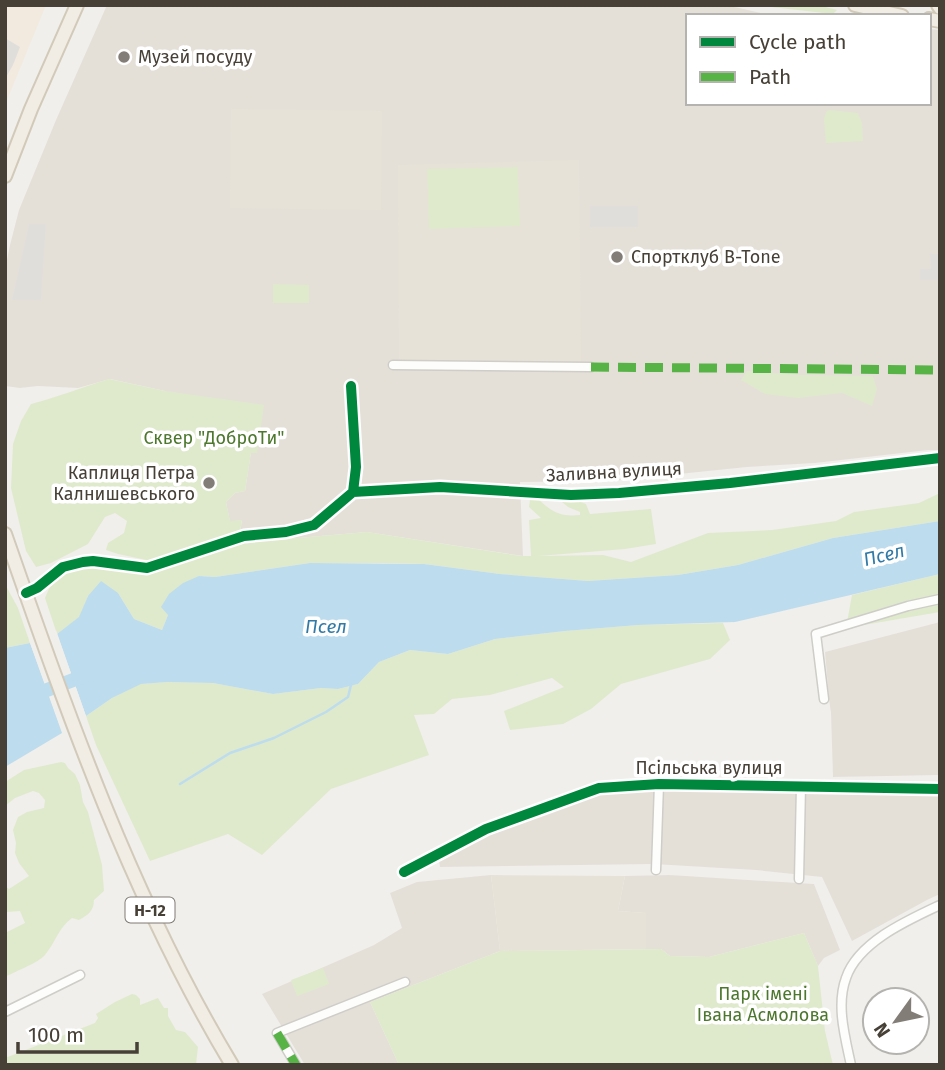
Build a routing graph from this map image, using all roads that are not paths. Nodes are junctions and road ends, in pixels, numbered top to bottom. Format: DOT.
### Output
graph roads {
  1 [pos="77,5"];
  2 [pos="855,5"];
  3 [pos="893,14"];
  4 [pos="5,176"];
  5 [pos="393,365"];
  6 [pos="591,367"];
  7 [pos="351,386"];
  8 [pos="940,457"];
  9 [pos="353,492"];
  10 [pos="5,534"];
  11 [pos="28,598"];
  12 [pos="940,599"];
  13 [pos="824,699"];
  14 [pos="659,784"];
  15 [pos="801,786"];
  16 [pos="940,789"];
  17 [pos="656,870"];
  18 [pos="404,872"];
  19 [pos="799,879"];
  20 [pos="940,905"];
  21 [pos="80,975"];
  22 [pos="405,982"];
  23 [pos="5,1012"];
  24 [pos="232,1065"];
  25 [pos="296,1065"];
  26 [pos="851,1065"];
  1 -- 4 [label="main road"];
  2 -- 3 [label="main road"];
  5 -- 6 [label="street"];
  7 -- 9 [label="street"];
  8 -- 9 [label="street, Заливна вулиця"];
  9 -- 11 [label="street"];
  10 -- 11 [label="main road, Н-12"];
  11 -- 24 [label="main road, Н-12"];
  12 -- 13 [label="street"];
  14 -- 15 [label="street, Псільська вулиця"];
  14 -- 17 [label="street"];
  14 -- 18 [label="street, Псільська вулиця"];
  15 -- 16 [label="street, Псільська вулиця"];
  15 -- 19 [label="street"];
  20 -- 26 [label="street"];
  21 -- 23 [label="street"];
  22 -- 25 [label="street"];
}
